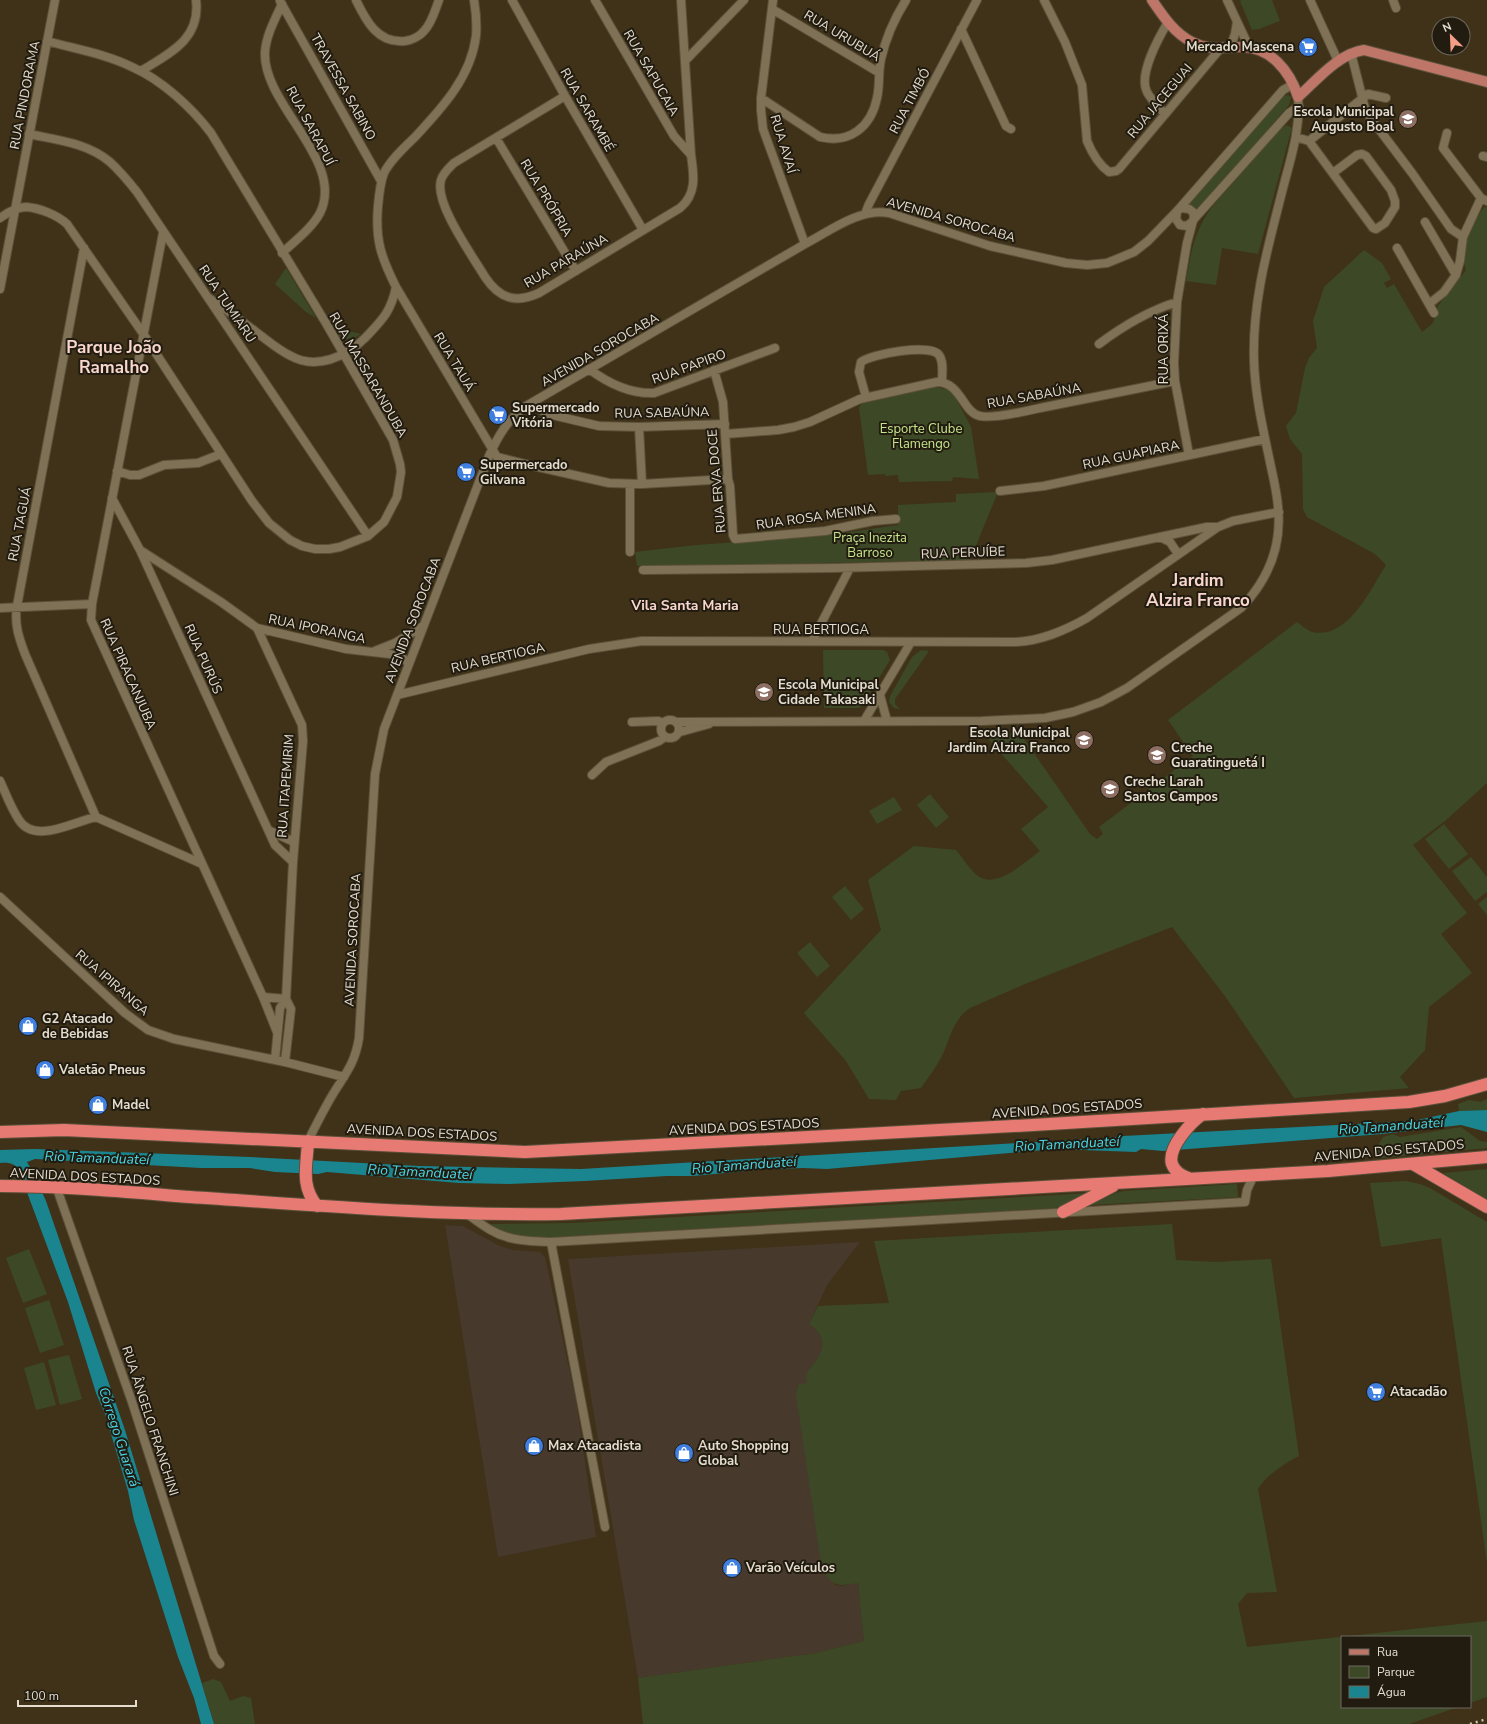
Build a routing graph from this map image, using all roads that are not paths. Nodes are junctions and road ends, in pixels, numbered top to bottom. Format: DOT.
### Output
graph roads {
  1 [pos="55,0"];
  2 [pos="196,0"];
  3 [pos="356,0"];
  4 [pos="439,0"];
  5 [pos="474,0"];
  6 [pos="512,0"];
  7 [pos="595,0"];
  8 [pos="681,0"];
  9 [pos="744,0"];
  10 [pos="773,0"];
  11 [pos="906,0"];
  12 [pos="977,0"];
  13 [pos="1044,0"];
  14 [pos="1152,0"];
  15 [pos="1227,0"];
  16 [pos="1310,0"];
  17 [pos="1393,0"];
  18 [pos="281,2"];
  19 [pos="1396,8"];
  20 [pos="772,9"];
  21 [pos="1168,22"];
  22 [pos="1237,22"];
  23 [pos="961,29"];
  24 [pos="47,41"];
  25 [pos="1249,47"];
  26 [pos="1225,48"];
  27 [pos="1352,53"];
  28 [pos="685,61"];
  29 [pos="1338,62"];
  30 [pos="141,71"];
  31 [pos="878,72"];
  32 [pos="1487,82"];
  33 [pos="1294,84"];
  34 [pos="565,96"];
  35 [pos="762,98"];
  36 [pos="1362,98"];
  37 [pos="1386,98"];
  38 [pos="1299,102"];
  39 [pos="1165,114"];
  40 [pos="1011,129"];
  41 [pos="1447,133"];
  42 [pos="29,134"];
  43 [pos="1296,137"];
  44 [pos="496,138"];
  45 [pos="1309,141"];
  46 [pos="691,155"];
  47 [pos="1334,173"];
  48 [pos="381,181"];
  49 [pos="1484,199"];
  50 [pos="15,210"];
  51 [pos="1177,211"];
  52 [pos="865,214"];
  53 [pos="0,218"];
  54 [pos="1193,220"];
  55 [pos="1425,222"];
  56 [pos="1181,225"];
  57 [pos="643,230"];
  58 [pos="1159,230"];
  59 [pos="163,232"];
  60 [pos="1463,237"];
  61 [pos="1187,243"];
  62 [pos="805,244"];
  63 [pos="84,248"];
  64 [pos="1397,248"];
  65 [pos="282,253"];
  66 [pos="576,271"];
  67 [pos="1456,275"];
  68 [pos="396,287"];
  69 [pos="0,288"];
  70 [pos="209,298"];
  71 [pos="1177,302"];
  72 [pos="1429,304"];
  73 [pos="1434,313"];
  74 [pos="144,334"];
  75 [pos="1099,344"];
  76 [pos="775,348"];
  77 [pos="344,354"];
  78 [pos="589,370"];
  79 [pos="714,370"];
  80 [pos="1175,381"];
  81 [pos="942,382"];
  82 [pos="866,397"];
  83 [pos="534,402"];
  84 [pos="725,424"];
  85 [pos="639,427"];
  86 [pos="726,434"];
  87 [pos="1265,439"];
  88 [pos="492,449"];
  89 [pos="221,454"];
  90 [pos="1189,455"];
  91 [pos="117,471"];
  92 [pos="728,479"];
  93 [pos="630,484"];
  94 [pos="642,484"];
  95 [pos="1000,491"];
  96 [pos="112,498"];
  97 [pos="1278,512"];
  98 [pos="896,519"];
  99 [pos="1218,527"];
  100 [pos="368,536"];
  101 [pos="1160,537"];
  102 [pos="739,540"];
  103 [pos="140,550"];
  104 [pos="630,552"];
  105 [pos="1178,554"];
  106 [pos="850,568"];
  107 [pos="644,570"];
  108 [pos="92,604"];
  109 [pos="17,606"];
  110 [pos="0,608"];
  111 [pos="424,626"];
  112 [pos="257,628"];
  113 [pos="812,642"];
  114 [pos="911,642"];
  115 [pos="372,652"];
  116 [pos="409,664"];
  117 [pos="397,694"];
  118 [pos="880,695"];
  119 [pos="864,721"];
  120 [pos="886,721"];
  121 [pos="632,722"];
  122 [pos="676,722"];
  123 [pos="715,722"];
  124 [pos="663,723"];
  125 [pos="680,732"];
  126 [pos="665,737"];
  127 [pos="592,776"];
  128 [pos="0,781"];
  129 [pos="96,817"];
  130 [pos="270,831"];
  131 [pos="294,842"];
  132 [pos="292,862"];
  133 [pos="200,863"];
  134 [pos="0,897"];
  135 [pos="263,997"];
  136 [pos="286,999"];
  137 [pos="277,1032"];
  138 [pos="275,1060"];
  139 [pos="285,1062"];
  140 [pos="344,1077"];
  141 [pos="1487,1084"];
  142 [pos="1203,1114"];
  143 [pos="0,1132"];
  144 [pos="308,1141"];
  145 [pos="1487,1157"];
  146 [pos="1413,1164"];
  147 [pos="1254,1175"];
  148 [pos="1188,1178"];
  149 [pos="1118,1183"];
  150 [pos="0,1186"];
  151 [pos="52,1186"];
  152 [pos="317,1206"];
  153 [pos="1487,1207"];
  154 [pos="1063,1212"];
  155 [pos="466,1213"];
  156 [pos="551,1242"];
  157 [pos="605,1527"];
  158 [pos="220,1664"];
  1 -- 24 [label="street, RUA PINDORAMA"];
  2 -- 30 [label="street"];
  3 -- 4 [label="street"];
  5 -- 48 [label="street"];
  6 -- 34 [label="street, RUA SARAMBÉ"];
  7 -- 46 [label="street, RUA SAPUCAIA"];
  8 -- 28 [label="street, RUA PARAÚNA"];
  9 -- 28 [label="street"];
  10 -- 20 [label="street, RUA AVAÍ"];
  11 -- 31 [label="street"];
  12 -- 23 [label="street, RUA TIMBÓ"];
  13 -- 39 [label="street, RUA JACEGUAI"];
  14 -- 21 [label="main road"];
  15 -- 22 [label="street"];
  16 -- 29 [label="street"];
  17 -- 19 [label="street"];
  18 -- 48 [label="street, TRAVESSA SABINO"];
  18 -- 65 [label="street, RUA SARAPUÍ"];
  20 -- 31 [label="street, RUA URUBUÁ"];
  20 -- 35 [label="street, RUA AVAÍ"];
  21 -- 26 [label="main road"];
  21 -- 39 [label="street"];
  22 -- 25 [label="street"];
  22 -- 26 [label="street"];
  23 -- 40 [label="street"];
  23 -- 52 [label="street, RUA TIMBÓ"];
  24 -- 30 [label="street, RUA MASSARANDUBA"];
  24 -- 42 [label="street, RUA PINDORAMA"];
  25 -- 26 [label="main road"];
  25 -- 33 [label="main road"];
  26 -- 39 [label="street, RUA JACEGUAI"];
  27 -- 29 [label="main road"];
  27 -- 32 [label="main road"];
  27 -- 36 [label="street"];
  28 -- 46 [label="street, RUA PARAÚNA"];
  29 -- 38 [label="main road"];
  30 -- 65 [label="street, RUA MASSARANDUBA"];
  31 -- 35 [label="street"];
  33 -- 38 [label="main road"];
  33 -- 51 [label="street, AVENIDA SOROCABA"];
  34 -- 44 [label="street, RUA PARAÚNA"];
  34 -- 57 [label="street, RUA SARAMBÉ"];
  35 -- 62 [label="street, RUA AVAÍ"];
  36 -- 37 [label="street"];
  36 -- 45 [label="street"];
  36 -- 60 [label="street"];
  38 -- 43 [label="street"];
  38 -- 54 [label="street"];
  41 -- 49 [label="street"];
  42 -- 50 [label="street, RUA PINDORAMA"];
  42 -- 59 [label="street, RUA TUMIARU"];
  43 -- 45 [label="street"];
  43 -- 87 [label="street"];
  44 -- 66 [label="street, RUA PRÓPRIA"];
  44 -- 66 [label="street, RUA PARAÚNA"];
  45 -- 47 [label="street"];
  46 -- 57 [label="street, RUA PARAÚNA"];
  47 -- 47 [label="street"];
  48 -- 68 [label="street, RUA TAUÁ"];
  49 -- 60 [label="street"];
  50 -- 53 [label="street, RUA MASSARANDUBA"];
  50 -- 63 [label="street, RUA MASSARANDUBA"];
  50 -- 69 [label="street, RUA PINDORAMA"];
  51 -- 54 [label="street"];
  51 -- 56 [label="street"];
  51 -- 58 [label="street, AVENIDA SOROCABA"];
  52 -- 58 [label="street, AVENIDA SOROCABA"];
  52 -- 62 [label="street, AVENIDA SOROCABA"];
  54 -- 56 [label="street"];
  54 -- 61 [label="street, RUA ORIXÁ"];
  55 -- 67 [label="street"];
  56 -- 58 [label="street, AVENIDA SOROCABA"];
  56 -- 61 [label="street, RUA ORIXÁ"];
  57 -- 66 [label="street, RUA PARAÚNA"];
  59 -- 70 [label="street, RUA TUMIARU"];
  59 -- 74 [label="street, RUA PIRACANJUBA"];
  60 -- 67 [label="street"];
  61 -- 71 [label="street, RUA ORIXÁ"];
  62 -- 78 [label="street, AVENIDA SOROCABA"];
  63 -- 74 [label="street, RUA MASSARANDUBA"];
  63 -- 109 [label="street, RUA TAGUÁ"];
  64 -- 72 [label="street"];
  65 -- 77 [label="street, RUA MASSARANDUBA"];
  67 -- 72 [label="street"];
  68 -- 77 [label="street"];
  68 -- 88 [label="street, RUA TAUÁ"];
  70 -- 77 [label="street"];
  70 -- 100 [label="street, RUA TUMIARU"];
  71 -- 75 [label="street"];
  71 -- 80 [label="street, RUA ORIXÁ"];
  72 -- 73 [label="street"];
  74 -- 89 [label="street, RUA MASSARANDUBA"];
  74 -- 91 [label="street, RUA PIRACANJUBA"];
  76 -- 79 [label="street, RUA PAPIRO"];
  77 -- 100 [label="street, RUA MASSARANDUBA"];
  78 -- 79 [label="street, RUA PAPIRO"];
  78 -- 83 [label="street, AVENIDA SOROCABA"];
  79 -- 84 [label="street, RUA ERVA DOCE"];
  80 -- 81 [label="street, RUA SABAÚNA"];
  80 -- 90 [label="street, RUA ORIXÁ"];
  81 -- 82 [label="street"];
  81 -- 82 [label="street"];
  82 -- 86 [label="street"];
  83 -- 85 [label="street, RUA SABAÚNA"];
  83 -- 88 [label="street, AVENIDA SOROCABA"];
  84 -- 85 [label="street, RUA SABAÚNA"];
  84 -- 86 [label="street, RUA ERVA DOCE"];
  85 -- 94 [label="street"];
  86 -- 92 [label="street, RUA ERVA DOCE"];
  87 -- 90 [label="street, RUA GUAPIARA"];
  87 -- 97 [label="street"];
  88 -- 93 [label="street"];
  88 -- 111 [label="street, AVENIDA SOROCABA"];
  89 -- 91 [label="street"];
  89 -- 100 [label="street, RUA MASSARANDUBA"];
  90 -- 95 [label="street, RUA GUAPIARA"];
  91 -- 96 [label="street, RUA PIRACANJUBA"];
  92 -- 94 [label="street"];
  92 -- 102 [label="street, RUA ERVA DOCE"];
  93 -- 94 [label="street"];
  93 -- 104 [label="street"];
  96 -- 103 [label="street, RUA PURÚS"];
  96 -- 108 [label="street, RUA PIRACANJUBA"];
  97 -- 99 [label="street, RUA PERUÍBE"];
  97 -- 120 [label="street"];
  98 -- 102 [label="street, RUA ROSA MENINA"];
  99 -- 101 [label="street, RUA PERUÍBE"];
  99 -- 105 [label="street, RUA BERTIOGA"];
  101 -- 105 [label="street"];
  101 -- 106 [label="street, RUA PERUÍBE"];
  103 -- 112 [label="street, RUA ITAPEMIRIM"];
  103 -- 130 [label="street, RUA PURÚS"];
  105 -- 114 [label="street, RUA BERTIOGA"];
  106 -- 107 [label="street, RUA PERUÍBE"];
  106 -- 113 [label="street"];
  108 -- 109 [label="street"];
  108 -- 133 [label="street, RUA PIRACANJUBA"];
  109 -- 110 [label="street"];
  109 -- 129 [label="street, RUA TAGUÁ"];
  111 -- 115 [label="street, RUA IPORANGA"];
  111 -- 116 [label="street, AVENIDA SOROCABA"];
  112 -- 115 [label="street, RUA IPORANGA"];
  112 -- 131 [label="street, RUA ITAPEMIRIM"];
  113 -- 114 [label="street, RUA BERTIOGA"];
  113 -- 117 [label="street, RUA BERTIOGA"];
  114 -- 118 [label="street"];
  115 -- 116 [label="street, RUA IPORANGA"];
  116 -- 117 [label="street, AVENIDA SOROCABA"];
  117 -- 140 [label="street, AVENIDA SOROCABA"];
  118 -- 119 [label="street"];
  118 -- 120 [label="street"];
  119 -- 120 [label="street"];
  119 -- 123 [label="street"];
  121 -- 124 [label="street"];
  122 -- 123 [label="street"];
  122 -- 124 [label="street"];
  122 -- 125 [label="street"];
  123 -- 125 [label="street"];
  124 -- 126 [label="street"];
  125 -- 126 [label="street"];
  126 -- 127 [label="street"];
  128 -- 129 [label="street"];
  129 -- 133 [label="street"];
  130 -- 131 [label="street"];
  130 -- 132 [label="street, RUA PURÚS"];
  131 -- 132 [label="street, RUA ITAPEMIRIM"];
  132 -- 136 [label="street, RUA ITAPEMIRIM"];
  133 -- 135 [label="street, RUA PIRACANJUBA"];
  134 -- 138 [label="street, RUA IPIRANGA"];
  135 -- 136 [label="street"];
  135 -- 137 [label="street, RUA PIRACANJUBA"];
  136 -- 137 [label="street, RUA ITAPEMIRIM"];
  136 -- 139 [label="street, RUA ITAPEMIRIM"];
  137 -- 138 [label="street, RUA ITAPEMIRIM"];
  138 -- 139 [label="street, RUA IPIRANGA"];
  139 -- 140 [label="street, RUA IPIRANGA"];
  140 -- 144 [label="street, AVENIDA SOROCABA"];
  141 -- 142 [label="highway, AVENIDA DOS ESTADOS"];
  142 -- 144 [label="highway, AVENIDA DOS ESTADOS"];
  142 -- 148 [label="highway"];
  143 -- 144 [label="highway, AVENIDA DOS ESTADOS"];
  144 -- 152 [label="highway"];
  145 -- 146 [label="highway, AVENIDA DOS ESTADOS"];
  146 -- 147 [label="highway, AVENIDA DOS ESTADOS"];
  146 -- 153 [label="highway"];
  147 -- 148 [label="highway, AVENIDA DOS ESTADOS"];
  147 -- 154 [label="street"];
  148 -- 149 [label="highway, AVENIDA DOS ESTADOS"];
  149 -- 154 [label="highway"];
  149 -- 155 [label="highway, AVENIDA DOS ESTADOS"];
  150 -- 151 [label="highway, AVENIDA DOS ESTADOS"];
  151 -- 152 [label="highway, AVENIDA DOS ESTADOS"];
  151 -- 158 [label="street, RUA ÂNGELO FRANCHINI"];
  152 -- 155 [label="highway, AVENIDA DOS ESTADOS"];
  154 -- 156 [label="street"];
  155 -- 156 [label="street"];
  156 -- 157 [label="street"];
}
